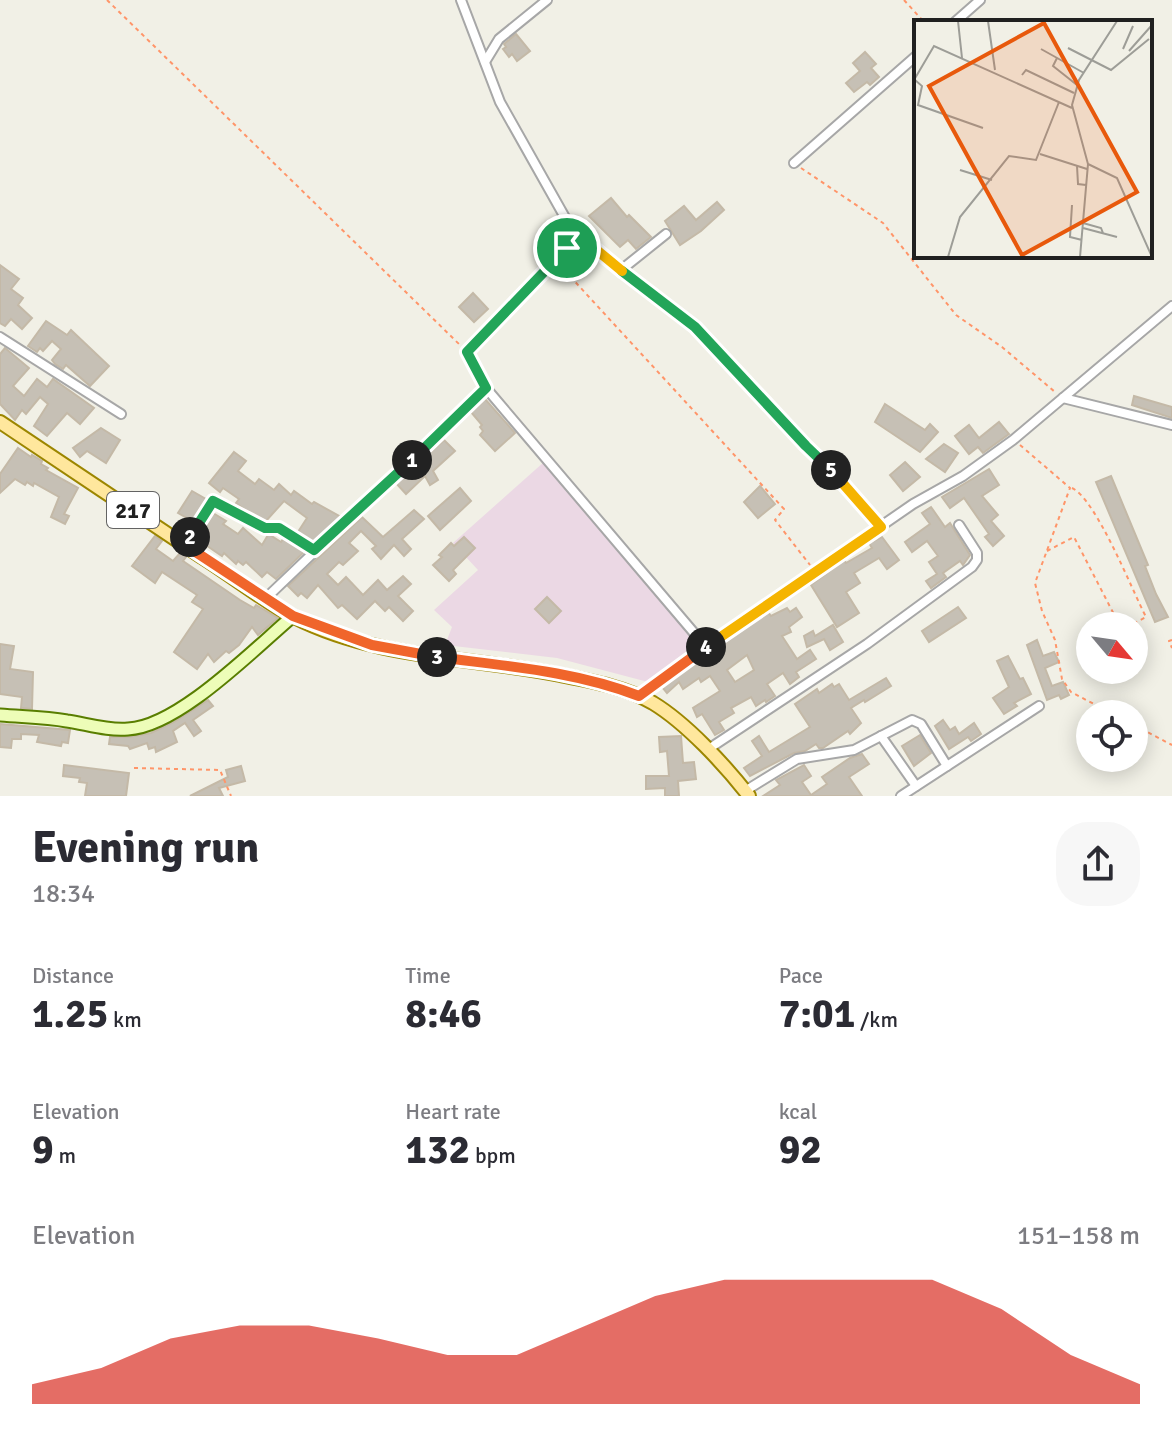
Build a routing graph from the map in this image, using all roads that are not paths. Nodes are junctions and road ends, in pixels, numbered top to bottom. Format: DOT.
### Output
graph roads {
  1 [pos="461,0"];
  2 [pos="547,0"];
  3 [pos="980,0"];
  4 [pos="957,20"];
  5 [pos="914,58"];
  6 [pos="485,62"];
  7 [pos="794,163"];
  8 [pos="666,234"];
  9 [pos="569,242"];
  10 [pos="1172,306"];
  11 [pos="0,337"];
  12 [pos="486,388"];
  13 [pos="1063,398"];
  14 [pos="121,414"];
  15 [pos="0,422"];
  16 [pos="1172,425"];
  17 [pos="959,525"];
  18 [pos="185,545"];
  19 [pos="314,550"];
  20 [pos="265,599"];
  21 [pos="293,616"];
  22 [pos="706,647"];
  23 [pos="639,696"];
  24 [pos="1039,706"];
  25 [pos="0,715"];
  26 [pos="881,736"];
  27 [pos="707,750"];
  28 [pos="947,766"];
  29 [pos="916,786"];
  30 [pos="747,794"];
  31 [pos="901,796"];
  1 -- 6 [label="street"];
  2 -- 6 [label="street"];
  3 -- 4 [label="street"];
  5 -- 7 [label="street"];
  6 -- 9 [label="street"];
  8 -- 9 [label="street"];
  9 -- 12 [label="street"];
  10 -- 13 [label="street"];
  11 -- 14 [label="street"];
  12 -- 19 [label="street"];
  12 -- 22 [label="street"];
  13 -- 16 [label="street"];
  13 -- 22 [label="street"];
  15 -- 18 [label="main road, 217"];
  17 -- 27 [label="street"];
  18 -- 19 [label="street"];
  18 -- 20 [label="main road, 217"];
  19 -- 20 [label="street"];
  20 -- 21 [label="main road, 217"];
  21 -- 23 [label="main road, 217"];
  21 -- 25 [label="street"];
  22 -- 23 [label="street"];
  23 -- 27 [label="main road, 217"];
  24 -- 28 [label="street"];
  26 -- 28 [label="street"];
  26 -- 29 [label="street"];
  26 -- 30 [label="street"];
  27 -- 30 [label="main road, 217"];
  28 -- 29 [label="street"];
  29 -- 31 [label="street"];
}
